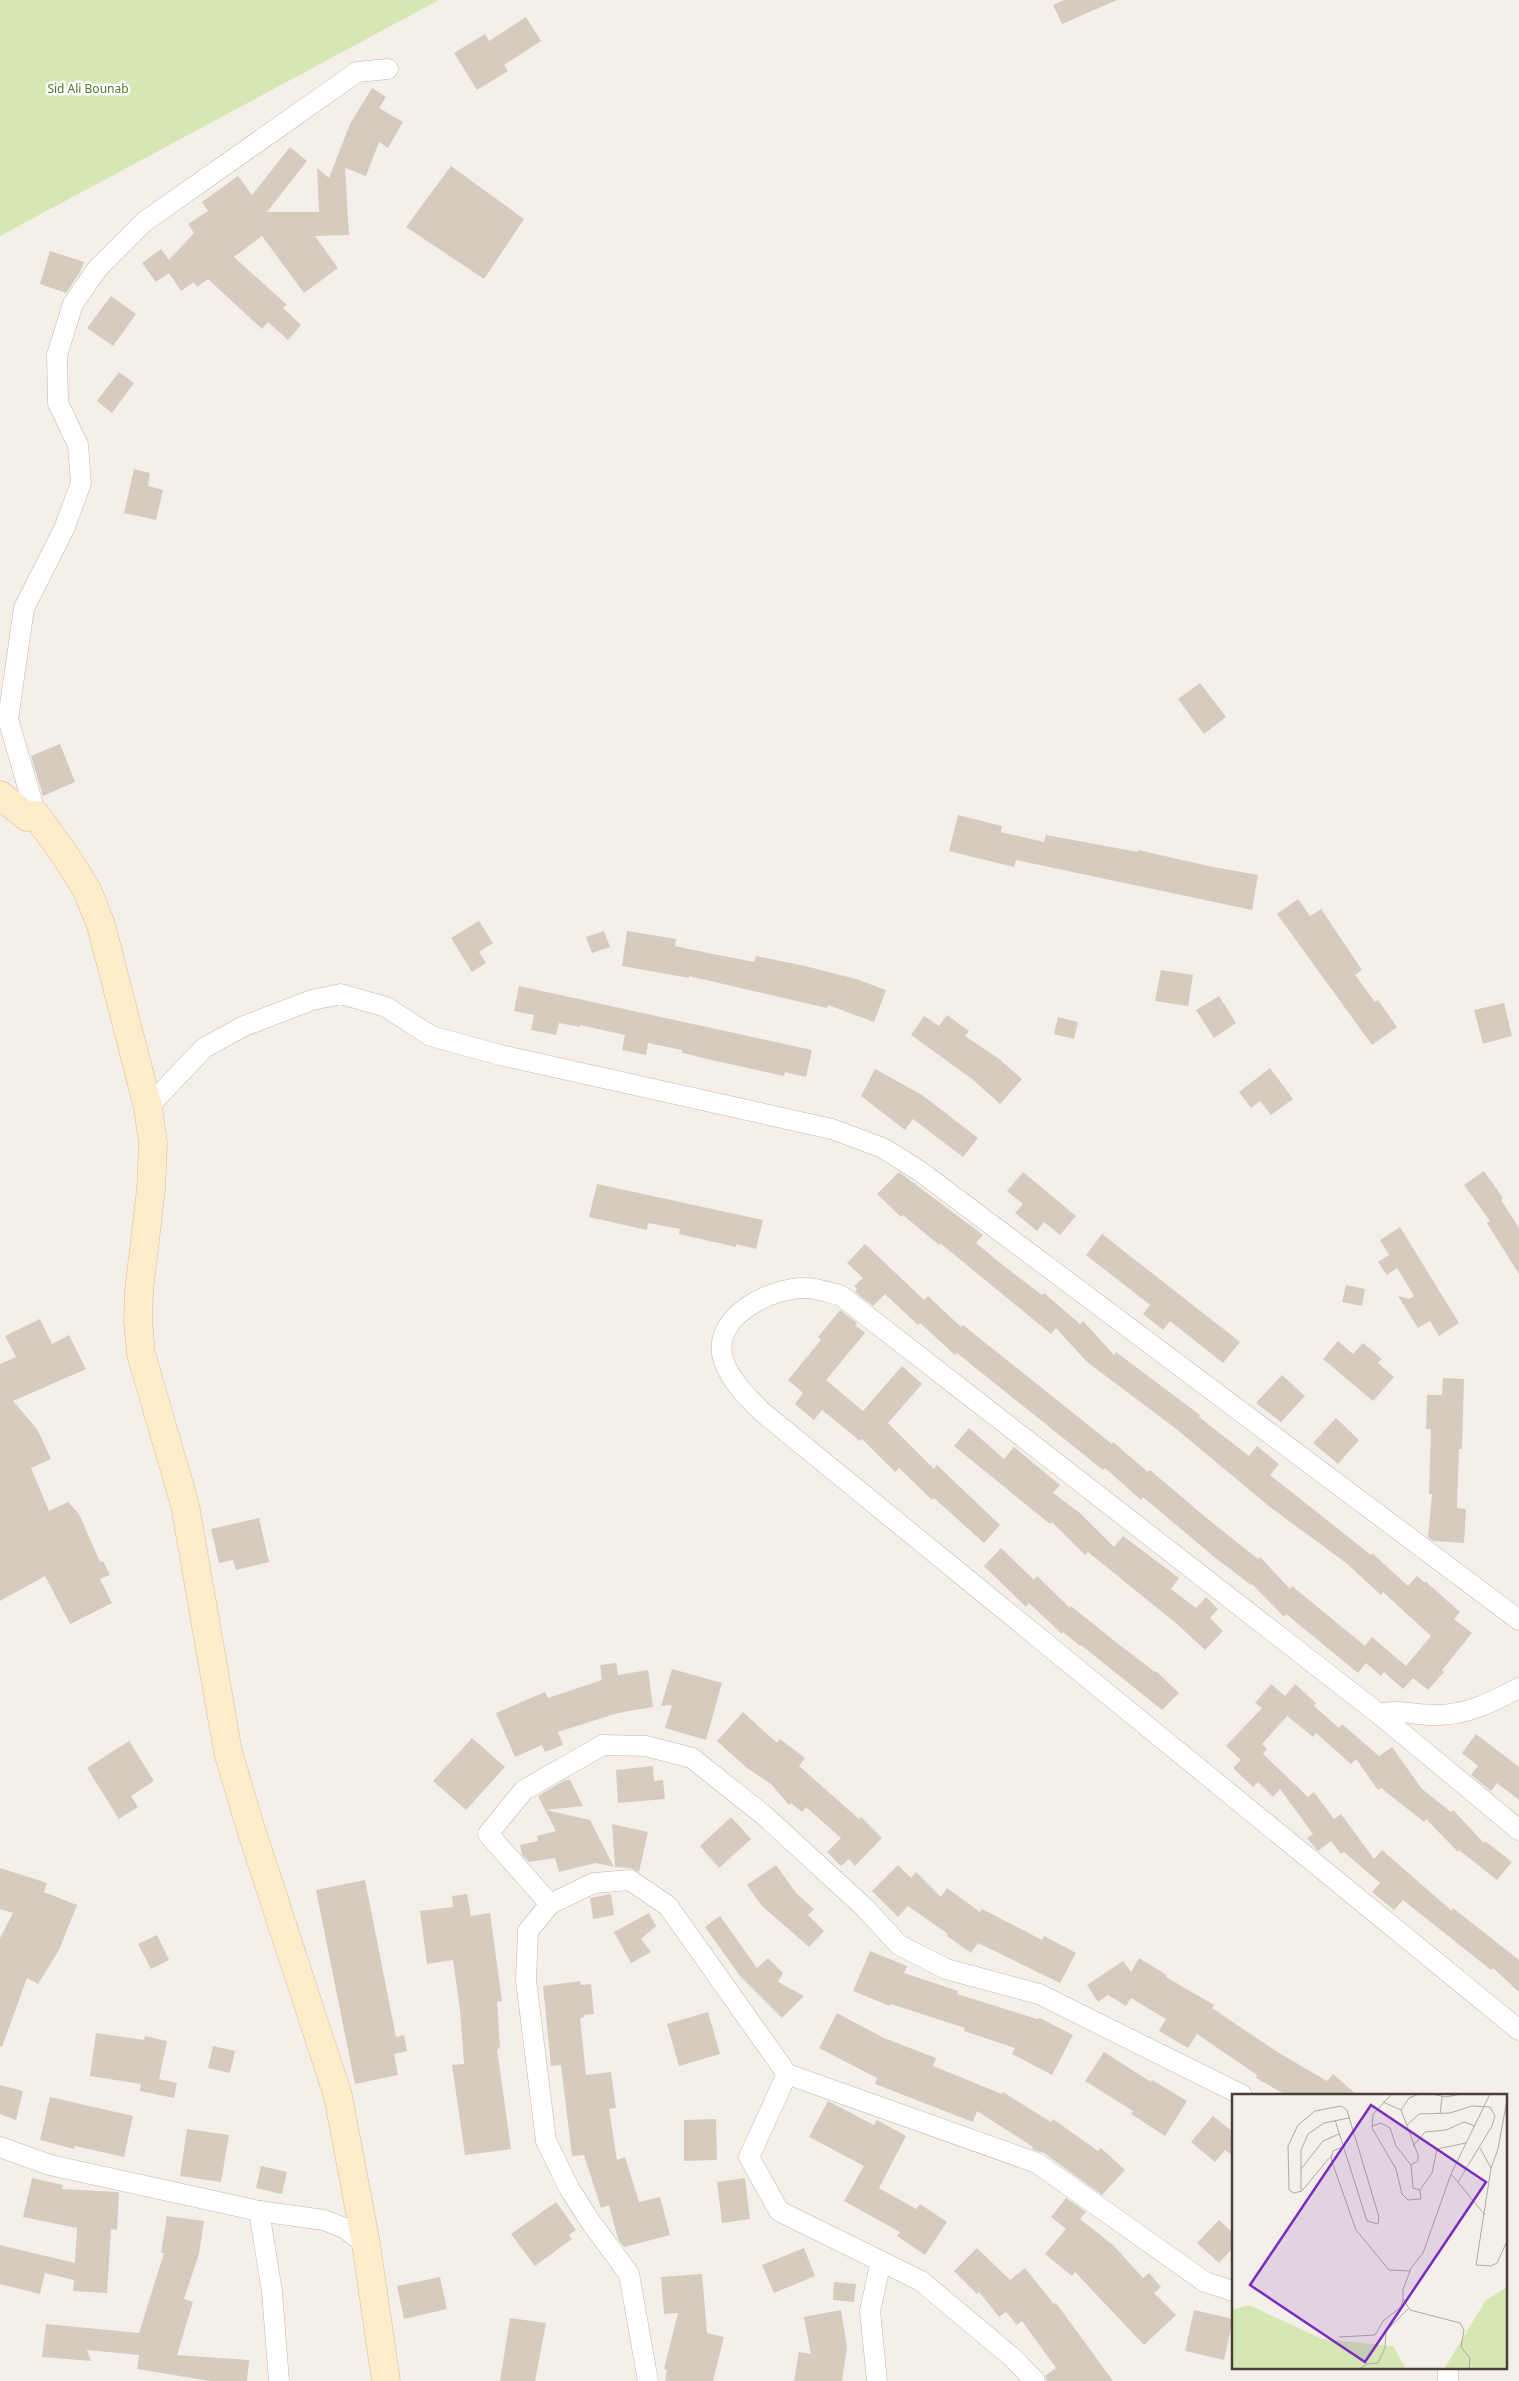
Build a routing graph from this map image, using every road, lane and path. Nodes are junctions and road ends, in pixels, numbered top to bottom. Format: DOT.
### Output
graph roads {
  1 [pos="388,69"];
  2 [pos="0,795"];
  3 [pos="36,815"];
  4 [pos="148,1107"];
  5 [pos="1519,1620"];
  6 [pos="1519,1688"];
  7 [pos="1379,1714"];
  8 [pos="1519,1830"];
  9 [pos="550,1904"];
  10 [pos="1519,2030"];
  11 [pos="787,2074"];
  12 [pos="1240,2094"];
  13 [pos="0,2147"];
  14 [pos="259,2211"];
  15 [pos="366,2244"];
  16 [pos="881,2261"];
  17 [pos="1232,2291"];
  18 [pos="1448,2368"];
  19 [pos="279,2381"];
  20 [pos="386,2381"];
  21 [pos="648,2381"];
  22 [pos="877,2381"];
  23 [pos="1035,2381"];
  24 [pos="1448,2381"];
  1 -- 3 [label="street"];
  2 -- 3 [label="main road"];
  3 -- 4 [label="main road"];
  4 -- 5 [label="street"];
  4 -- 15 [label="main road"];
  6 -- 7 [label="street"];
  7 -- 8 [label="street"];
  7 -- 10 [label="street"];
  9 -- 11 [label="street"];
  9 -- 12 [label="street"];
  9 -- 21 [label="street"];
  11 -- 16 [label="street"];
  11 -- 17 [label="street"];
  13 -- 14 [label="street"];
  14 -- 15 [label="street"];
  14 -- 19 [label="street"];
  15 -- 20 [label="main road"];
  16 -- 22 [label="street"];
  16 -- 23 [label="street"];
  18 -- 24 [label="street"];
}
